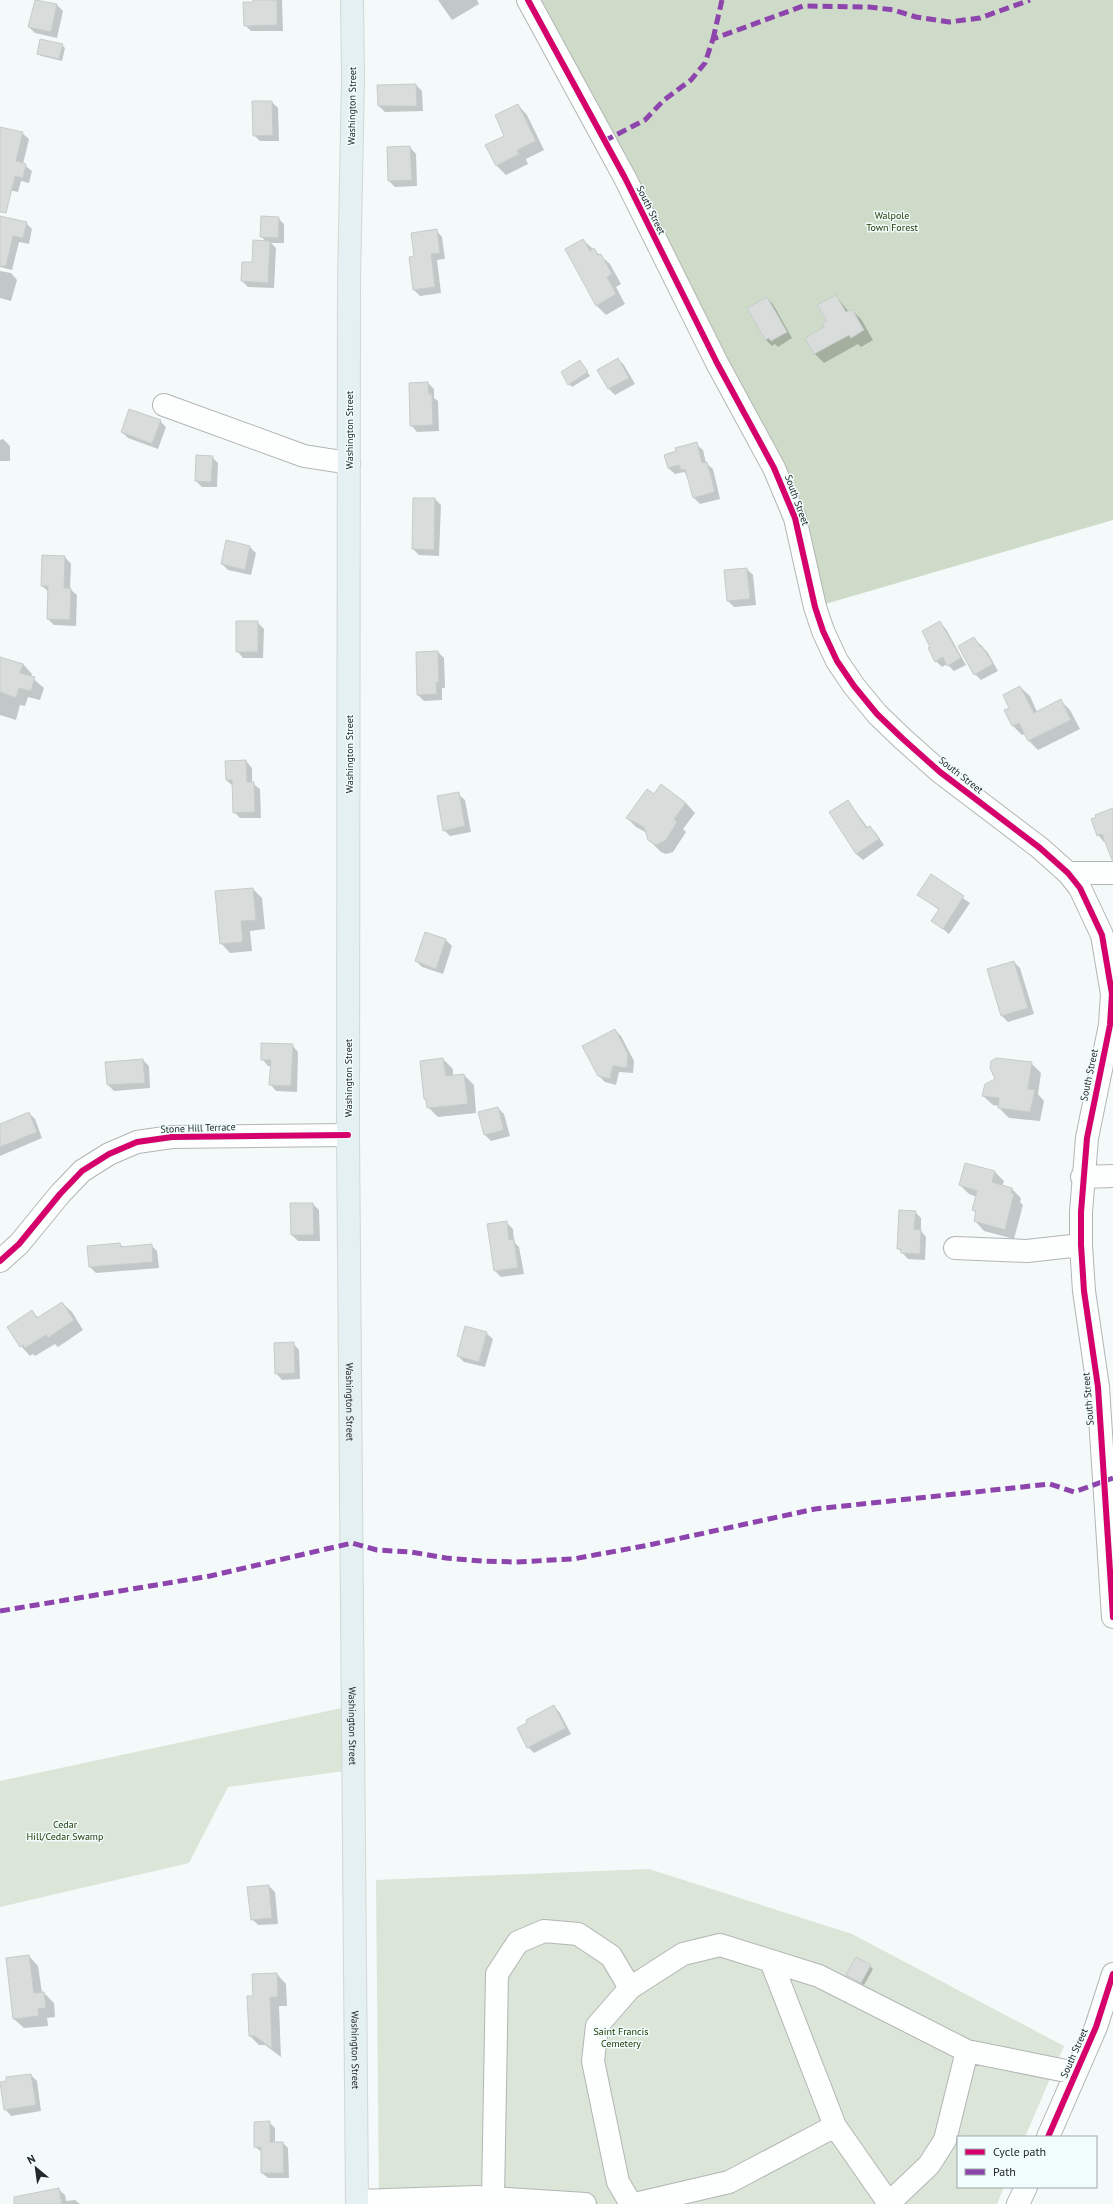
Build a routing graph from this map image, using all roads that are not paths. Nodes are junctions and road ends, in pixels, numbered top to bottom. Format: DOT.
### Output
graph roads {
  1 [pos="352,0"];
  2 [pos="528,0"];
  3 [pos="164,405"];
  4 [pos="349,463"];
  5 [pos="1068,873"];
  6 [pos="1113,873"];
  7 [pos="1112,1014"];
  8 [pos="348,1135"];
  9 [pos="1113,1176"];
  10 [pos="1082,1177"];
  11 [pos="1081,1245"];
  12 [pos="956,1248"];
  13 [pos="0,1261"];
  14 [pos="1113,1617"];
  15 [pos="771,1961"];
  16 [pos="1113,1974"];
  17 [pos="630,1988"];
  18 [pos="967,2051"];
  19 [pos="1076,2073"];
  20 [pos="835,2126"];
  21 [pos="1048,2136"];
  22 [pos="1026,2188"];
  23 [pos="482,2200"];
  24 [pos="357,2203"];
  25 [pos="888,2203"];
  26 [pos="576,2204"];
  27 [pos="585,2204"];
  28 [pos="631,2204"];
  29 [pos="635,2204"];
  30 [pos="1018,2204"];
  1 -- 4 [label="main road, Washington Street"];
  2 -- 5 [label="street, South Street"];
  3 -- 4 [label="street"];
  4 -- 8 [label="main road, Washington Street"];
  5 -- 6 [label="street"];
  5 -- 7 [label="street, South Street"];
  7 -- 10 [label="street, South Street"];
  8 -- 13 [label="street, Stone Hill Terrace"];
  8 -- 24 [label="main road, Washington Street"];
  9 -- 10 [label="street"];
  10 -- 11 [label="street, South Street"];
  11 -- 12 [label="street"];
  11 -- 14 [label="street, South Street"];
  15 -- 17 [label="street"];
  15 -- 18 [label="street"];
  15 -- 20 [label="street"];
  16 -- 19 [label="street, South Street"];
  17 -- 23 [label="street"];
  17 -- 28 [label="street"];
  18 -- 19 [label="street"];
  18 -- 25 [label="street"];
  19 -- 21 [label="street, South Street"];
  20 -- 25 [label="street"];
  20 -- 29 [label="street"];
  22 -- 30 [label="street"];
  23 -- 24 [label="street"];
  23 -- 26 [label="street"];
  26 -- 27 [label="street"];
}
